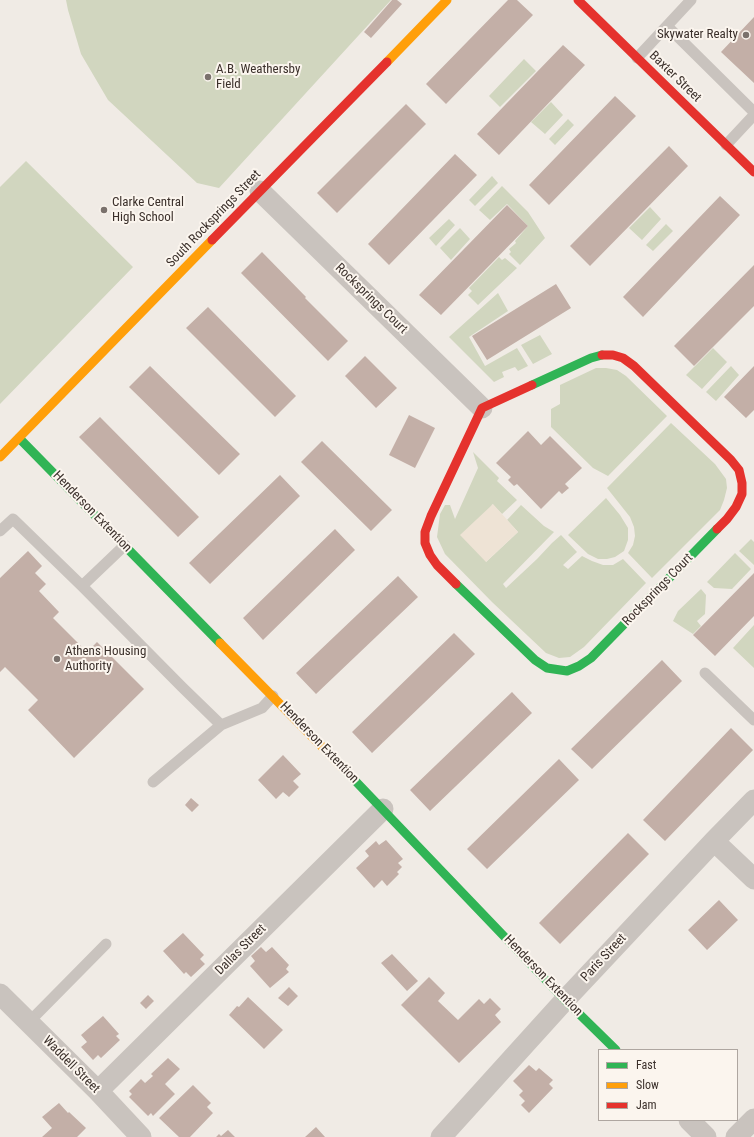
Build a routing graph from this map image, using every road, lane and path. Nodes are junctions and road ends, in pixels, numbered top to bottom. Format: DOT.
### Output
graph roads {
  1 [pos="447,0"];
  2 [pos="578,0"];
  3 [pos="691,0"];
  4 [pos="668,26"];
  5 [pos="637,58"];
  6 [pos="754,113"];
  7 [pos="726,145"];
  8 [pos="754,172"];
  9 [pos="260,191"];
  10 [pos="482,408"];
  11 [pos="19,438"];
  12 [pos="0,457"];
  13 [pos="0,531"];
  14 [pos="125,545"];
  15 [pos="82,586"];
  16 [pos="705,673"];
  17 [pos="272,696"];
  18 [pos="754,720"];
  19 [pos="221,725"];
  20 [pos="153,782"];
  21 [pos="754,800"];
  22 [pos="383,809"];
  23 [pos="714,841"];
  24 [pos="754,879"];
  25 [pos="106,944"];
  26 [pos="0,994"];
  27 [pos="565,1000"];
  28 [pos="29,1022"];
  29 [pos="615,1049"];
  30 [pos="98,1090"];
  31 [pos="754,1119"];
  32 [pos="690,1121"];
  33 [pos="141,1137"];
  34 [pos="441,1137"];
  35 [pos="706,1137"];
  36 [pos="736,1137"];
  1 -- 9 [label="street, South Rocksprings Street"];
  2 -- 5 [label="street, Baxter Street"];
  3 -- 4 [label="lane"];
  4 -- 5 [label="lane"];
  4 -- 6 [label="lane"];
  5 -- 7 [label="street, Baxter Street"];
  6 -- 7 [label="lane"];
  7 -- 8 [label="street, Baxter Street"];
  9 -- 10 [label="street, Rocksprings Court"];
  9 -- 11 [label="street, South Rocksprings Street"];
  10 -- 10 [label="street, Rocksprings Court"];
  11 -- 12 [label="street, South Rocksprings Street"];
  11 -- 14 [label="street, Henderson Extention"];
  13 -- 15 [label="lane"];
  14 -- 15 [label="lane"];
  14 -- 17 [label="street, Henderson Extention"];
  15 -- 19 [label="lane"];
  16 -- 18 [label="lane"];
  17 -- 19 [label="lane"];
  17 -- 22 [label="street, Henderson Extention"];
  19 -- 20 [label="lane"];
  21 -- 23 [label="street, Paris Street"];
  22 -- 27 [label="street, Henderson Extention"];
  22 -- 30 [label="street, Dallas Street"];
  23 -- 24 [label="street"];
  23 -- 27 [label="street, Paris Street"];
  25 -- 28 [label="lane"];
  26 -- 28 [label="street, Waddell Street"];
  27 -- 29 [label="street, Henderson Extention"];
  27 -- 34 [label="street, Paris Street"];
  28 -- 30 [label="street, Waddell Street"];
  30 -- 33 [label="street, Waddell Street"];
  31 -- 36 [label="street"];
  32 -- 35 [label="street"];
}
